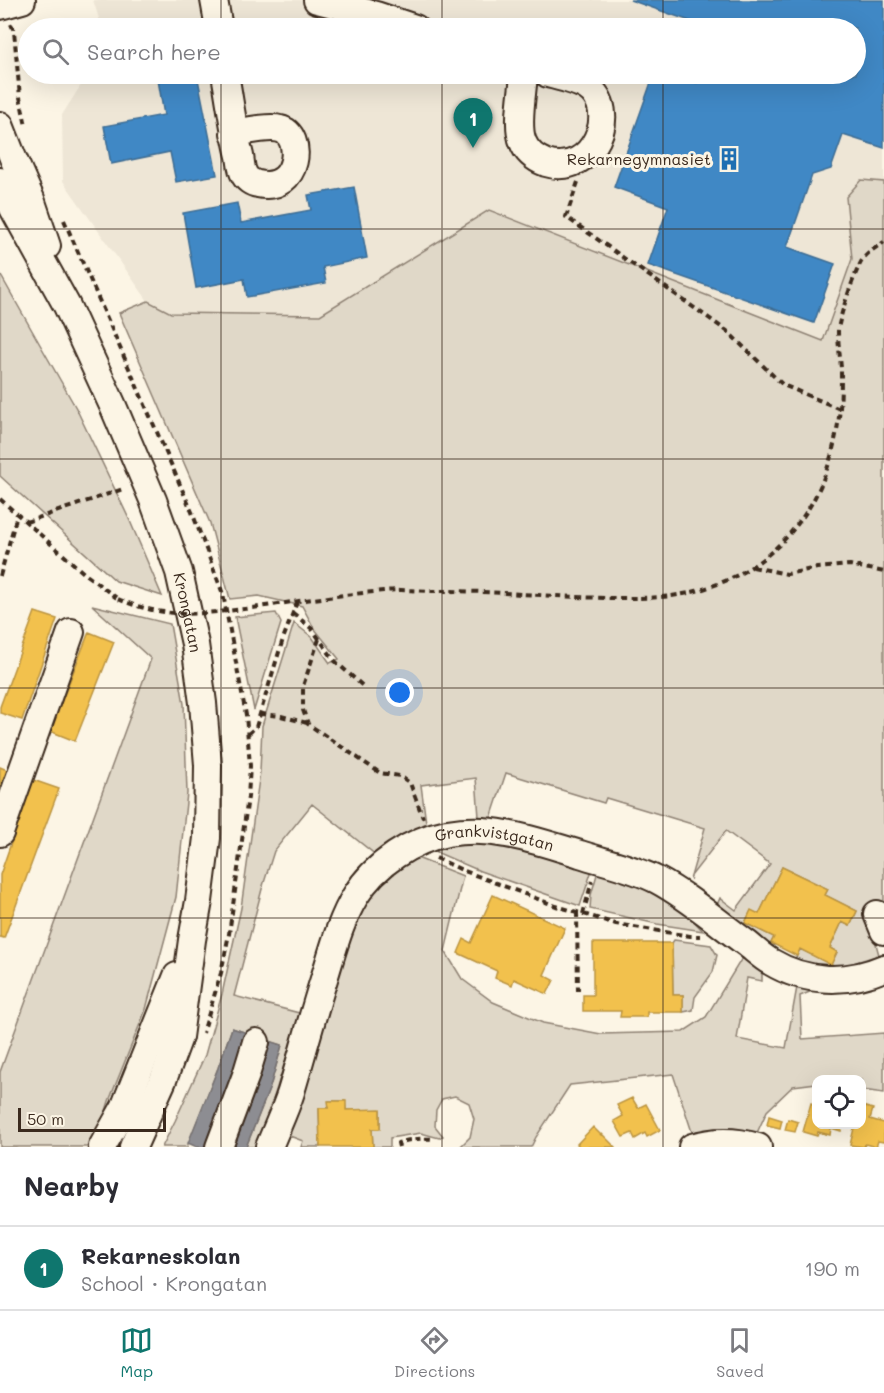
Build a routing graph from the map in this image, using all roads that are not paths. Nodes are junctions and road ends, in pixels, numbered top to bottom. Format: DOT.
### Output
graph roads {
  1 [pos="22,0"];
  2 [pos="214,0"];
  3 [pos="317,0"];
  4 [pos="0,6"];
  5 [pos="217,18"];
  6 [pos="385,18"];
  7 [pos="227,84"];
  8 [pos="523,84"];
  9 [pos="577,84"];
  10 [pos="0,125"];
  11 [pos="234,133"];
  12 [pos="0,182"];
  13 [pos="67,306"];
  14 [pos="71,632"];
  15 [pos="0,833"];
  16 [pos="192,939"];
  17 [pos="884,968"];
  18 [pos="256,1042"];
  19 [pos="102,1147"];
  20 [pos="133,1147"];
  21 [pos="219,1147"];
  22 [pos="269,1147"];
  23 [pos="692,1147"];
  24 [pos="758,1147"];
  1 -- 4 [label="street"];
  2 -- 5 [label="street"];
  3 -- 6 [label="street"];
  7 -- 11 [label="street"];
  8 -- 9 [label="street"];
  10 -- 13 [label="street, Krongatan"];
  12 -- 13 [label="street, Krongatan"];
  13 -- 16 [label="street, Krongatan"];
  14 -- 15 [label="street"];
  16 -- 19 [label="street, Krongatan"];
  16 -- 20 [label="street, Krongatan"];
  17 -- 22 [label="street, Grankvistgatan"];
  18 -- 21 [label="street"];
  23 -- 24 [label="street"];
}
